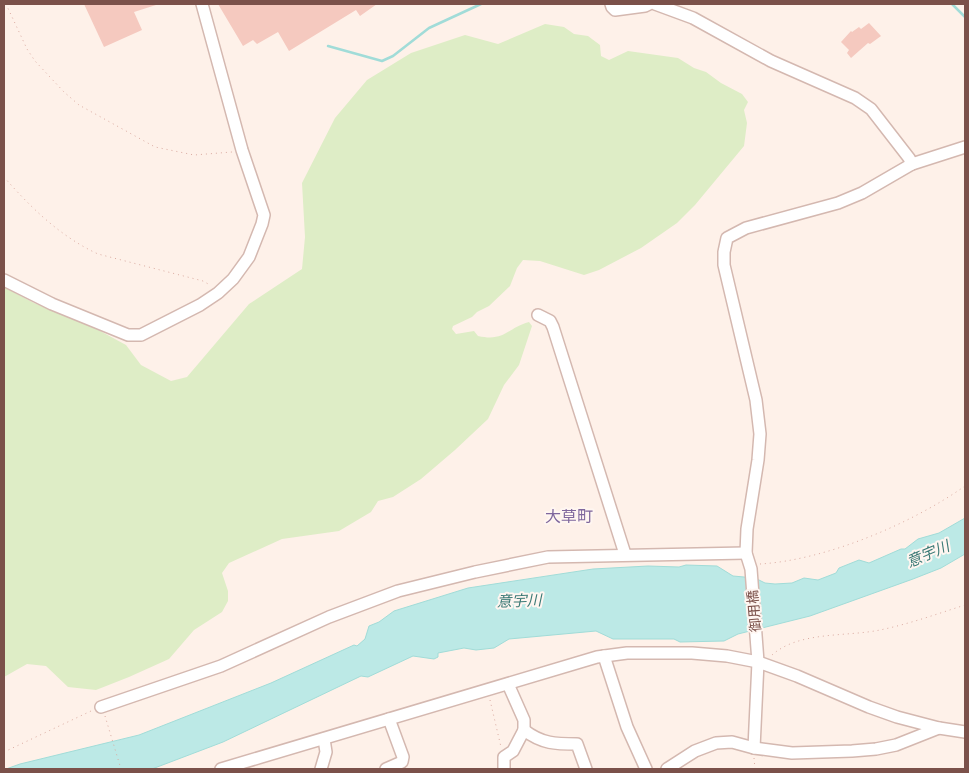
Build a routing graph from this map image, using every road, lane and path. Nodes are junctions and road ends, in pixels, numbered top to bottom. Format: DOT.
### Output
graph roads {
  1 [pos="6,4"];
  2 [pos="202,4"];
  3 [pos="611,4"];
  4 [pos="649,4"];
  5 [pos="655,4"];
  6 [pos="965,147"];
  7 [pos="242,150"];
  8 [pos="912,164"];
  9 [pos="4,177"];
  10 [pos="4,280"];
  11 [pos="218,293"];
  12 [pos="538,315"];
  13 [pos="965,486"];
  14 [pos="746,553"];
  15 [pos="625,554"];
  16 [pos="750,567"];
  17 [pos="965,605"];
  18 [pos="604,656"];
  19 [pos="761,660"];
  20 [pos="508,684"];
  21 [pos="488,689"];
  22 [pos="103,709"];
  23 [pos="389,719"];
  24 [pos="939,728"];
  25 [pos="524,730"];
  26 [pos="965,732"];
  27 [pos="324,739"];
  28 [pos="754,748"];
  29 [pos="4,752"];
  30 [pos="504,763"];
  31 [pos="121,769"];
  32 [pos="221,769"];
  33 [pos="321,769"];
  34 [pos="386,769"];
  35 [pos="586,769"];
  36 [pos="646,769"];
  37 [pos="666,769"];
  1 -- 7 [label="path"];
  2 -- 7 [label="street"];
  3 -- 4 [label="street"];
  5 -- 8 [label="street"];
  6 -- 8 [label="street"];
  7 -- 11 [label="street"];
  8 -- 14 [label="street, 御用橋"];
  9 -- 11 [label="path"];
  10 -- 11 [label="street"];
  12 -- 15 [label="street"];
  13 -- 16 [label="path"];
  14 -- 15 [label="street"];
  14 -- 16 [label="street, 御用橋"];
  15 -- 22 [label="street"];
  16 -- 19 [label="street, 御用橋"];
  17 -- 19 [label="path"];
  18 -- 19 [label="street"];
  18 -- 20 [label="street"];
  18 -- 36 [label="street"];
  19 -- 24 [label="street"];
  19 -- 28 [label="street, 御用橋"];
  20 -- 21 [label="street"];
  20 -- 25 [label="street"];
  21 -- 23 [label="street"];
  21 -- 30 [label="path"];
  22 -- 29 [label="path"];
  22 -- 31 [label="path"];
  23 -- 27 [label="street"];
  23 -- 34 [label="street"];
  24 -- 26 [label="street"];
  24 -- 28 [label="street"];
  25 -- 30 [label="street"];
  25 -- 35 [label="street"];
  27 -- 32 [label="street"];
  27 -- 33 [label="street"];
  28 -- 37 [label="street"];
}
